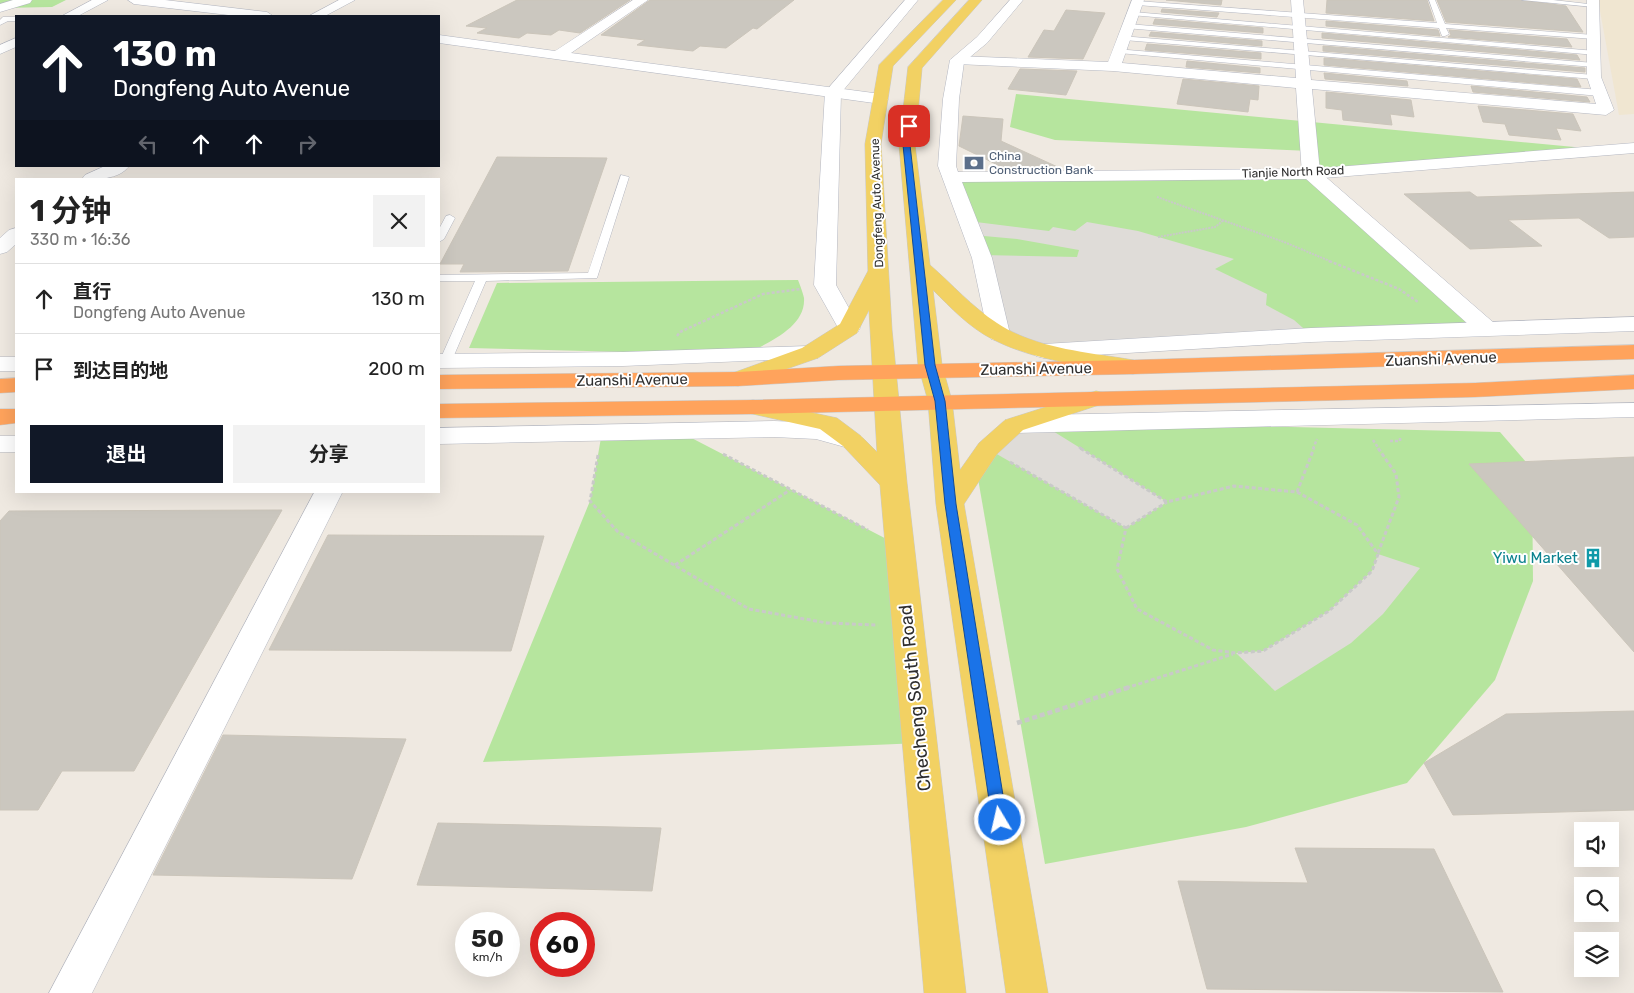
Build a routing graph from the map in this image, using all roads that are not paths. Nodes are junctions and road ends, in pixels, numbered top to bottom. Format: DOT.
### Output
graph roads {
  1 [pos="26,0"];
  2 [pos="83,0"];
  3 [pos="102,0"];
  4 [pos="134,0"];
  5 [pos="349,0"];
  6 [pos="642,0"];
  7 [pos="912,0"];
  8 [pos="950,0"];
  9 [pos="976,0"];
  10 [pos="1017,0"];
  11 [pos="1432,0"];
  12 [pos="1525,0"];
  13 [pos="1593,2"];
  14 [pos="0,8"];
  15 [pos="63,14"];
  16 [pos="259,15"];
  17 [pos="317,15"];
  18 [pos="15,19"];
  19 [pos="1130,22"];
  20 [pos="0,23"];
  21 [pos="1442,26"];
  22 [pos="15,32"];
  23 [pos="1594,37"];
  24 [pos="440,39"];
  25 [pos="0,40"];
  26 [pos="1447,40"];
  27 [pos="1301,41"];
  28 [pos="15,42"];
  29 [pos="0,50"];
  30 [pos="1451,52"];
  31 [pos="558,55"];
  32 [pos="957,60"];
  33 [pos="1456,65"];
  34 [pos="1595,65"];
  35 [pos="1113,67"];
  36 [pos="1461,80"];
  37 [pos="833,92"];
  38 [pos="1600,93"];
  39 [pos="1467,96"];
  40 [pos="881,99"];
  41 [pos="1634,148"];
  42 [pos="118,167"];
  43 [pos="1312,174"];
  44 [pos="624,177"];
  45 [pos="952,177"];
  46 [pos="93,178"];
  47 [pos="450,218"];
  48 [pos="15,235"];
  49 [pos="440,237"];
  50 [pos="0,248"];
  51 [pos="920,267"];
  52 [pos="879,271"];
  53 [pos="440,278"];
  54 [pos="482,278"];
  55 [pos="1634,324"];
  56 [pos="849,328"];
  57 [pos="1486,328"];
  58 [pos="999,334"];
  59 [pos="1044,352"];
  60 [pos="1634,352"];
  61 [pos="810,353"];
  62 [pos="1519,357"];
  63 [pos="0,364"];
  64 [pos="15,364"];
  65 [pos="441,367"];
  66 [pos="1134,367"];
  67 [pos="738,379"];
  68 [pos="1634,382"];
  69 [pos="15,385"];
  70 [pos="0,386"];
  71 [pos="936,386"];
  72 [pos="887,388"];
  73 [pos="1476,390"];
  74 [pos="1096,398"];
  75 [pos="753,407"];
  76 [pos="1634,410"];
  77 [pos="440,411"];
  78 [pos="1565,413"];
  79 [pos="15,416"];
  80 [pos="0,417"];
  81 [pos="1014,426"];
  82 [pos="440,436"];
  83 [pos="852,441"];
  84 [pos="0,444"];
  85 [pos="15,444"];
  86 [pos="893,483"];
  87 [pos="328,493"];
  88 [pos="950,504"];
  89 [pos="70,993"];
  90 [pos="945,993"];
  91 [pos="1027,993"];
  1 -- 14 [label="street"];
  2 -- 15 [label="street"];
  3 -- 15 [label="street"];
  4 -- 16 [label="street"];
  5 -- 17 [label="street"];
  6 -- 31 [label="street"];
  7 -- 37 [label="street"];
  8 -- 40 [label="main road, Dongfeng Auto Avenue"];
  9 -- 51 [label="main road"];
  10 -- 32 [label="street"];
  11 -- 21 [label="lane"];
  12 -- 13 [label="lane"];
  13 -- 23 [label="street"];
  18 -- 20 [label="lane"];
  19 -- 27 [label="lane"];
  19 -- 27 [label="lane"];
  19 -- 27 [label="lane"];
  19 -- 27 [label="lane"];
  19 -- 27 [label="lane"];
  19 -- 35 [label="street"];
  21 -- 23 [label="lane"];
  21 -- 26 [label="lane"];
  21 -- 27 [label="lane"];
  22 -- 25 [label="street"];
  23 -- 34 [label="street"];
  24 -- 31 [label="street"];
  26 -- 27 [label="lane"];
  26 -- 30 [label="lane"];
  26 -- 34 [label="lane"];
  27 -- 30 [label="lane"];
  27 -- 33 [label="lane"];
  27 -- 35 [label="street"];
  27 -- 36 [label="lane"];
  27 -- 39 [label="street"];
  27 -- 43 [label="street"];
  28 -- 29 [label="street"];
  30 -- 33 [label="lane"];
  30 -- 34 [label="lane"];
  31 -- 37 [label="street"];
  32 -- 35 [label="street"];
  32 -- 45 [label="street"];
  33 -- 34 [label="lane"];
  33 -- 36 [label="lane"];
  34 -- 38 [label="street"];
  36 -- 38 [label="lane"];
  36 -- 39 [label="lane"];
  37 -- 40 [label="street"];
  37 -- 56 [label="street"];
  38 -- 39 [label="street"];
  40 -- 52 [label="main road, Dongfeng Auto Avenue"];
  41 -- 43 [label="street, Tianjie North Road"];
  42 -- 46 [label="street"];
  43 -- 45 [label="street, Tianjie North Road"];
  43 -- 57 [label="street"];
  44 -- 54 [label="lane"];
  45 -- 58 [label="street"];
  47 -- 49 [label="lane"];
  48 -- 50 [label="street"];
  51 -- 58 [label="main road"];
  51 -- 71 [label="main road"];
  52 -- 56 [label="main road"];
  52 -- 72 [label="main road, Dongfeng Auto Avenue"];
  53 -- 54 [label="lane"];
  54 -- 65 [label="lane"];
  55 -- 57 [label="street"];
  56 -- 61 [label="main road"];
  57 -- 59 [label="street"];
  57 -- 62 [label="street"];
  58 -- 59 [label="main road"];
  59 -- 66 [label="main road"];
  60 -- 62 [label="highway, Zuanshi Avenue"];
  61 -- 65 [label="street"];
  61 -- 67 [label="main road"];
  62 -- 66 [label="highway, Zuanshi Avenue"];
  63 -- 64 [label="street"];
  65 -- 67 [label="highway, Zuanshi Avenue"];
  66 -- 71 [label="highway, Zuanshi Avenue"];
  67 -- 72 [label="highway, Zuanshi Avenue"];
  68 -- 73 [label="highway, Zuanshi Avenue"];
  69 -- 70 [label="highway"];
  71 -- 72 [label="highway, Zuanshi Avenue"];
  71 -- 74 [label="highway, Zuanshi Avenue"];
  71 -- 88 [label="main road"];
  72 -- 75 [label="highway, Zuanshi Avenue"];
  72 -- 86 [label="main road, Checheng South Road"];
  73 -- 74 [label="highway, Zuanshi Avenue"];
  73 -- 78 [label="street"];
  74 -- 81 [label="main road"];
  75 -- 77 [label="highway, Zuanshi Avenue"];
  75 -- 83 [label="main road"];
  76 -- 78 [label="street"];
  78 -- 81 [label="street"];
  79 -- 80 [label="highway"];
  81 -- 88 [label="main road"];
  82 -- 83 [label="street"];
  83 -- 86 [label="main road"];
  84 -- 85 [label="street"];
  86 -- 90 [label="main road, Checheng South Road"];
  87 -- 89 [label="street"];
  88 -- 91 [label="main road"];
}
